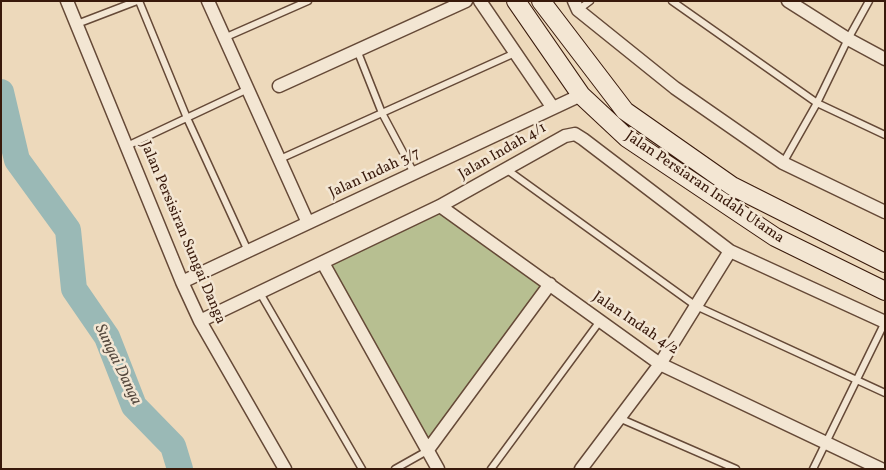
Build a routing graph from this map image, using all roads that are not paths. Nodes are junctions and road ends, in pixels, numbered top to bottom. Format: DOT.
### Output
graph roads {
  1 [pos="67,1"];
  2 [pos="138,1"];
  3 [pos="208,1"];
  4 [pos="308,1"];
  5 [pos="466,1"];
  6 [pos="480,1"];
  7 [pos="516,1"];
  8 [pos="541,1"];
  9 [pos="590,1"];
  10 [pos="672,1"];
  11 [pos="788,1"];
  12 [pos="870,1"];
  13 [pos="576,6"];
  14 [pos="77,24"];
  15 [pos="224,38"];
  16 [pos="848,40"];
  17 [pos="357,50"];
  18 [pos="515,53"];
  19 [pos="885,59"];
  20 [pos="279,86"];
  21 [pos="248,89"];
  22 [pos="582,95"];
  23 [pos="817,103"];
  24 [pos="552,108"];
  25 [pos="382,113"];
  26 [pos="187,118"];
  27 [pos="885,135"];
  28 [pos="127,146"];
  29 [pos="280,159"];
  30 [pos="783,163"];
  31 [pos="506,169"];
  32 [pos="414,173"];
  33 [pos="440,206"];
  34 [pos="885,212"];
  35 [pos="308,223"];
  36 [pos="248,251"];
  37 [pos="730,251"];
  38 [pos="323,263"];
  39 [pos="885,263"];
  40 [pos="182,282"];
  41 [pos="550,284"];
  42 [pos="885,291"];
  43 [pos="260,293"];
  44 [pos="696,306"];
  45 [pos="200,321"];
  46 [pos="600,321"];
  47 [pos="885,322"];
  48 [pos="660,364"];
  49 [pos="857,380"];
  50 [pos="885,393"];
  51 [pos="619,418"];
  52 [pos="826,443"];
  53 [pos="427,451"];
  54 [pos="285,469"];
  55 [pos="362,469"];
  56 [pos="395,469"];
  57 [pos="438,469"];
  58 [pos="491,469"];
  59 [pos="581,469"];
  60 [pos="736,469"];
  61 [pos="813,469"];
  62 [pos="881,469"];
  1 -- 14 [label="street, Jalan Persisiran Sungai Danga"];
  2 -- 14 [label="lane"];
  2 -- 26 [label="lane"];
  3 -- 15 [label="street"];
  4 -- 15 [label="lane"];
  5 -- 17 [label="street"];
  6 -- 18 [label="street"];
  7 -- 22 [label="main road, Jalan Persiaran Indah Utama"];
  8 -- 39 [label="main road, Jalan Persiaran Indah Utama"];
  9 -- 13 [label="lane"];
  10 -- 23 [label="lane"];
  11 -- 16 [label="street"];
  12 -- 16 [label="lane"];
  13 -- 30 [label="street"];
  14 -- 28 [label="street, Jalan Persisiran Sungai Danga"];
  15 -- 21 [label="street"];
  16 -- 19 [label="street"];
  16 -- 23 [label="lane"];
  17 -- 20 [label="street"];
  17 -- 25 [label="lane"];
  18 -- 24 [label="street"];
  18 -- 25 [label="lane"];
  21 -- 26 [label="lane"];
  21 -- 29 [label="street"];
  22 -- 24 [label="street, Jalan Indah 3/7"];
  22 -- 42 [label="main road, Jalan Persiaran Indah Utama"];
  23 -- 27 [label="lane"];
  23 -- 30 [label="lane"];
  24 -- 32 [label="street, Jalan Indah 3/7"];
  25 -- 29 [label="lane"];
  25 -- 32 [label="lane"];
  26 -- 28 [label="lane"];
  26 -- 36 [label="lane"];
  28 -- 40 [label="street, Jalan Persisiran Sungai Danga"];
  29 -- 35 [label="street"];
  30 -- 34 [label="street"];
  31 -- 33 [label="street, Jalan Indah 4/1"];
  31 -- 37 [label="street, Jalan Indah 4/1"];
  31 -- 44 [label="lane"];
  32 -- 35 [label="street, Jalan Indah 3/7"];
  33 -- 38 [label="street, Jalan Indah 4/1"];
  33 -- 41 [label="street, Jalan Indah 4/2"];
  35 -- 36 [label="street, Jalan Indah 3/7"];
  36 -- 40 [label="street, Jalan Indah 3/7"];
  37 -- 44 [label="street"];
  37 -- 47 [label="street, Jalan Indah 4/1"];
  38 -- 43 [label="street, Jalan Indah 4/1"];
  38 -- 53 [label="street"];
  40 -- 45 [label="street, Jalan Persisiran Sungai Danga"];
  41 -- 46 [label="street, Jalan Indah 4/2"];
  41 -- 53 [label="street"];
  43 -- 45 [label="street, Jalan Indah 4/1"];
  43 -- 55 [label="lane"];
  44 -- 48 [label="street"];
  44 -- 49 [label="lane"];
  45 -- 54 [label="street, Jalan Persisiran Sungai Danga"];
  46 -- 48 [label="street, Jalan Indah 4/2"];
  46 -- 58 [label="lane"];
  47 -- 49 [label="lane"];
  48 -- 51 [label="street"];
  48 -- 52 [label="street, Jalan Indah 4/2"];
  49 -- 50 [label="lane"];
  49 -- 52 [label="lane"];
  51 -- 59 [label="street"];
  51 -- 60 [label="lane"];
  52 -- 61 [label="lane"];
  52 -- 62 [label="street, Jalan Indah 4/2"];
  53 -- 56 [label="lane"];
  53 -- 57 [label="street"];
}
